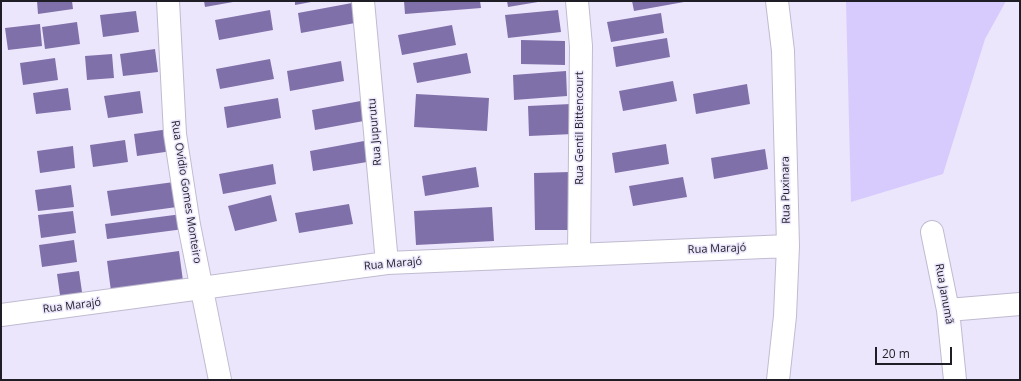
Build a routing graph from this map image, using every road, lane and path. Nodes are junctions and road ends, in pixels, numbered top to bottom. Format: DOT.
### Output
graph roads {
  1 [pos="168,1"];
  2 [pos="363,1"];
  3 [pos="577,1"];
  4 [pos="777,1"];
  5 [pos="932,232"];
  6 [pos="788,246"];
  7 [pos="579,255"];
  8 [pos="387,263"];
  9 [pos="201,289"];
  10 [pos="1020,304"];
  11 [pos="948,310"];
  12 [pos="1,315"];
  13 [pos="220,380"];
  14 [pos="778,380"];
  15 [pos="955,380"];
  1 -- 9 [label="street, Rua Ovídio Gomes Monteiro"];
  2 -- 8 [label="street, Rua Jupurutu"];
  3 -- 7 [label="street, Rua Gentil Bittencourt"];
  4 -- 6 [label="street, Rua Puxinara"];
  5 -- 11 [label="street, Rua Janumã"];
  6 -- 7 [label="street, Rua Marajó"];
  6 -- 14 [label="street, Rua Puxinara"];
  7 -- 8 [label="street, Rua Marajó"];
  8 -- 9 [label="street, Rua Marajó"];
  9 -- 12 [label="street, Rua Marajó"];
  9 -- 13 [label="street, Rua Ovídio Gomes Monteiro"];
  10 -- 11 [label="street"];
  11 -- 15 [label="street, Rua Janumã"];
}
